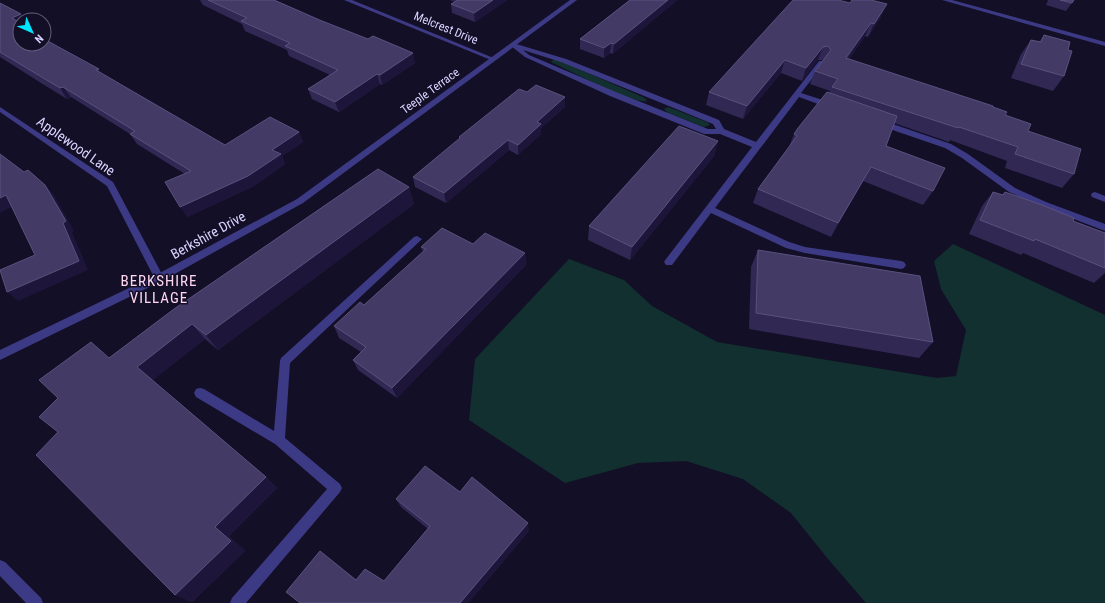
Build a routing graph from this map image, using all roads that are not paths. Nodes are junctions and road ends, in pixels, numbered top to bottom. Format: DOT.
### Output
graph roads {
  1 [pos="347,0"];
  2 [pos="574,0"];
  3 [pos="945,0"];
  4 [pos="1105,44"];
  5 [pos="513,46"];
  6 [pos="493,59"];
  7 [pos="821,62"];
  8 [pos="798,94"];
  9 [pos="658,100"];
  10 [pos="0,109"];
  11 [pos="650,109"];
  12 [pos="843,109"];
  13 [pos="872,120"];
  14 [pos="721,131"];
  15 [pos="758,146"];
  16 [pos="1094,195"];
  17 [pos="1105,199"];
  18 [pos="300,201"];
  19 [pos="710,209"];
  20 [pos="1105,228"];
  21 [pos="417,239"];
  22 [pos="669,262"];
  23 [pos="901,265"];
  24 [pos="159,278"];
  25 [pos="0,355"];
  26 [pos="200,393"];
  27 [pos="279,440"];
  28 [pos="0,567"];
  29 [pos="36,603"];
  30 [pos="237,603"];
  1 -- 6 [label="street, Melcrest Drive"];
  2 -- 5 [label="street, Teeple Terrace"];
  3 -- 4 [label="street"];
  5 -- 6 [label="street, Teeple Terrace"];
  5 -- 9 [label="street"];
  5 -- 11 [label="street"];
  6 -- 18 [label="street, Teeple Terrace"];
  7 -- 8 [label="street"];
  8 -- 12 [label="street"];
  8 -- 15 [label="street"];
  9 -- 11 [label="street"];
  9 -- 14 [label="street"];
  10 -- 24 [label="street, Applewood Lane"];
  11 -- 14 [label="street"];
  13 -- 20 [label="street"];
  14 -- 15 [label="street"];
  15 -- 19 [label="street"];
  16 -- 17 [label="street"];
  18 -- 24 [label="street, Berkshire Drive"];
  19 -- 22 [label="street"];
  19 -- 23 [label="street"];
  21 -- 27 [label="street"];
  24 -- 25 [label="street, Berkshire Drive"];
  26 -- 27 [label="street"];
  27 -- 30 [label="street"];
  28 -- 29 [label="street"];
}
